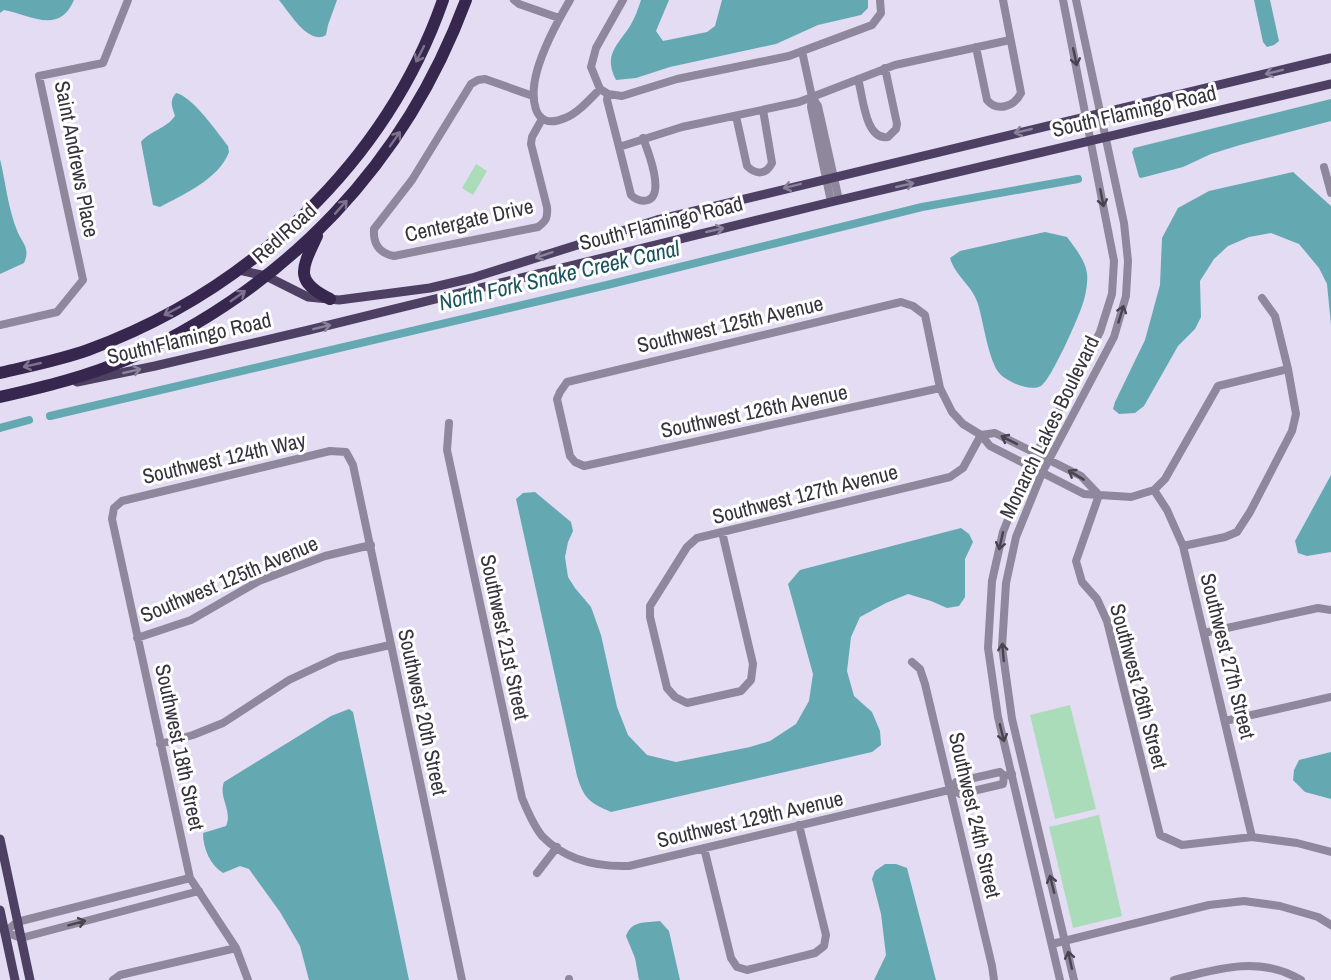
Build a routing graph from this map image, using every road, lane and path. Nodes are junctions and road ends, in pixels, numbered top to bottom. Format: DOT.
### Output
graph roads {
  1 [pos="128,0"];
  2 [pos="443,0"];
  3 [pos="466,0"];
  4 [pos="514,0"];
  5 [pos="570,0"];
  6 [pos="623,0"];
  7 [pos="880,0"];
  8 [pos="1003,0"];
  9 [pos="1063,0"];
  10 [pos="1076,0"];
  11 [pos="559,18"];
  12 [pos="1010,40"];
  13 [pos="976,47"];
  14 [pos="802,51"];
  15 [pos="1331,58"];
  16 [pos="885,68"];
  17 [pos="858,79"];
  18 [pos="1331,84"];
  19 [pos="604,92"];
  20 [pos="533,96"];
  21 [pos="812,97"];
  22 [pos="763,110"];
  23 [pos="1100,114"];
  24 [pos="736,116"];
  25 [pos="1087,117"];
  26 [pos="542,119"];
  27 [pos="1107,137"];
  28 [pos="643,138"];
  29 [pos="1090,141"];
  30 [pos="619,147"];
  31 [pos="1324,166"];
  32 [pos="830,177"];
  33 [pos="1331,193"];
  34 [pos="835,201"];
  35 [pos="321,227"];
  36 [pos="239,270"];
  37 [pos="266,276"];
  38 [pos="1262,298"];
  39 [pos="330,299"];
  40 [pos="0,325"];
  41 [pos="1288,369"];
  42 [pos="0,373"];
  43 [pos="940,388"];
  44 [pos="33,390"];
  45 [pos="0,397"];
  46 [pos="449,423"];
  47 [pos="981,435"];
  48 [pos="346,452"];
  49 [pos="1036,454"];
  50 [pos="1049,460"];
  51 [pos="575,462"];
  52 [pos="1029,467"];
  53 [pos="1042,473"];
  54 [pos="1154,490"];
  55 [pos="1099,495"];
  56 [pos="114,508"];
  57 [pos="722,532"];
  58 [pos="371,545"];
  59 [pos="1183,546"];
  60 [pos="1331,610"];
  61 [pos="1204,633"];
  62 [pos="137,638"];
  63 [pos="390,645"];
  64 [pos="912,662"];
  65 [pos="1331,697"];
  66 [pos="1225,721"];
  67 [pos="160,744"];
  68 [pos="1008,775"];
  69 [pos="951,789"];
  70 [pos="799,825"];
  71 [pos="1252,837"];
  72 [pos="0,839"];
  73 [pos="557,847"];
  74 [pos="704,848"];
  75 [pos="1331,852"];
  76 [pos="537,873"];
  77 [pos="190,878"];
  78 [pos="199,891"];
  79 [pos="0,910"];
  80 [pos="17,922"];
  81 [pos="1331,924"];
  82 [pos="5,932"];
  83 [pos="21,938"];
  84 [pos="1065,940"];
  85 [pos="1052,944"];
  86 [pos="236,948"];
  87 [pos="15,980"];
  88 [pos="30,980"];
  89 [pos="113,980"];
  90 [pos="248,980"];
  91 [pos="462,980"];
  92 [pos="994,980"];
  93 [pos="1060,980"];
  94 [pos="1074,980"];
  95 [pos="1174,980"];
  96 [pos="1301,980"];
  1 -- 40 [label="street, Saint Andrews Place"];
  2 -- 36 [label="highway, Red Road, one-way"];
  35 -- 3 [label="highway, Red Road, one-way"];
  4 -- 11 [label="street"];
  5 -- 11 [label="street"];
  6 -- 19 [label="street"];
  7 -- 14 [label="street"];
  8 -- 12 [label="street"];
  9 -- 25 [label="street, Monarch Lakes Boulevard, one-way"];
  10 -- 23 [label="street, Monarch Lakes Boulevard"];
  11 -- 20 [label="street"];
  12 -- 13 [label="street"];
  12 -- 13 [label="street"];
  13 -- 16 [label="street"];
  14 -- 19 [label="street"];
  14 -- 21 [label="street"];
  15 -- 23 [label="main road, South Flamingo Road, one-way"];
  16 -- 17 [label="street"];
  16 -- 17 [label="street"];
  17 -- 21 [label="street"];
  18 -- 27 [label="main road, South Flamingo Road"];
  19 -- 26 [label="street"];
  19 -- 30 [label="street"];
  20 -- 26 [label="street"];
  20 -- 26 [label="street, Centergate Drive"];
  21 -- 22 [label="street"];
  21 -- 32 [label="street"];
  22 -- 24 [label="street"];
  22 -- 24 [label="street"];
  23 -- 25 [label="main road, South Flamingo Road"];
  23 -- 27 [label="street, Monarch Lakes Boulevard"];
  24 -- 28 [label="street"];
  25 -- 29 [label="street, Monarch Lakes Boulevard"];
  25 -- 32 [label="main road, South Flamingo Road, one-way"];
  27 -- 29 [label="main road, South Flamingo Road"];
  50 -- 27 [label="street, Monarch Lakes Boulevard, one-way"];
  28 -- 30 [label="street"];
  28 -- 30 [label="street"];
  34 -- 29 [label="main road, South Flamingo Road, one-way"];
  29 -- 49 [label="street, Monarch Lakes Boulevard, one-way"];
  31 -- 33 [label="street"];
  32 -- 34 [label="street"];
  32 -- 39 [label="main road, South Flamingo Road, one-way"];
  44 -- 34 [label="main road, South Flamingo Road, one-way"];
  35 -- 37 [label="highway, Red Road"];
  35 -- 39 [label="highway"];
  36 -- 37 [label="main road, South Flamingo Road"];
  36 -- 42 [label="highway, Red Road, one-way"];
  37 -- 39 [label="main road, South Flamingo Road"];
  44 -- 37 [label="highway, Red Road, one-way"];
  38 -- 41 [label="street"];
  41 -- 54 [label="street"];
  41 -- 59 [label="street"];
  43 -- 47 [label="street"];
  43 -- 51 [label="street, Southwest 126th Avenue"];
  43 -- 51 [label="street, Southwest 125th Avenue"];
  44 -- 45 [label="highway, South Flamingo Road"];
  46 -- 73 [label="street, Southwest 21st Street"];
  49 -- 47 [label="street, one-way"];
  47 -- 52 [label="street"];
  47 -- 57 [label="street, Southwest 127th Avenue"];
  48 -- 56 [label="street, Southwest 124th Way"];
  48 -- 58 [label="street, Southwest 20th Street"];
  49 -- 50 [label="street"];
  49 -- 52 [label="street, Monarch Lakes Boulevard"];
  50 -- 53 [label="street, Monarch Lakes Boulevard"];
  55 -- 50 [label="street, one-way"];
  52 -- 53 [label="street"];
  52 -- 68 [label="street, Monarch Lakes Boulevard, one-way"];
  53 -- 55 [label="street"];
  84 -- 53 [label="street, Monarch Lakes Boulevard, one-way"];
  54 -- 55 [label="street"];
  54 -- 59 [label="street, Southwest 27th Street"];
  55 -- 71 [label="street, Southwest 26th Street"];
  56 -- 62 [label="street, Southwest 18th Street"];
  57 -- 57 [label="street, Southwest 127th Avenue"];
  58 -- 62 [label="street, Southwest 125th Avenue"];
  58 -- 63 [label="street, Southwest 20th Street"];
  59 -- 61 [label="street, Southwest 27th Street"];
  60 -- 61 [label="street"];
  61 -- 66 [label="street, Southwest 27th Street"];
  62 -- 67 [label="street, Southwest 18th Street"];
  63 -- 67 [label="street"];
  63 -- 91 [label="street, Southwest 20th Street"];
  64 -- 69 [label="street, Southwest 24th Street"];
  65 -- 66 [label="street"];
  66 -- 71 [label="street, Southwest 27th Street"];
  67 -- 77 [label="street, Southwest 18th Street"];
  68 -- 69 [label="street, Southwest 129th Avenue"];
  68 -- 69 [label="street, Southwest 129th Avenue"];
  68 -- 85 [label="street, Monarch Lakes Boulevard"];
  69 -- 70 [label="street, Southwest 129th Avenue"];
  69 -- 92 [label="street, Southwest 24th Street"];
  70 -- 74 [label="street, Southwest 129th Avenue"];
  70 -- 74 [label="street"];
  71 -- 75 [label="street"];
  72 -- 80 [label="main road"];
  73 -- 74 [label="street, Southwest 129th Avenue"];
  73 -- 76 [label="street"];
  77 -- 78 [label="street, Southwest 18th Street"];
  77 -- 80 [label="street"];
  83 -- 78 [label="street, one-way"];
  78 -- 86 [label="street, Southwest 18th Street"];
  79 -- 82 [label="main road"];
  80 -- 82 [label="street"];
  80 -- 83 [label="main road"];
  81 -- 84 [label="street"];
  82 -- 83 [label="street"];
  82 -- 87 [label="main road"];
  83 -- 88 [label="main road"];
  84 -- 85 [label="street"];
  94 -- 84 [label="street, Monarch Lakes Boulevard, one-way"];
  85 -- 93 [label="street, Monarch Lakes Boulevard"];
  86 -- 89 [label="street"];
  86 -- 90 [label="street, Southwest 18th Street"];
  95 -- 96 [label="street"];
}
